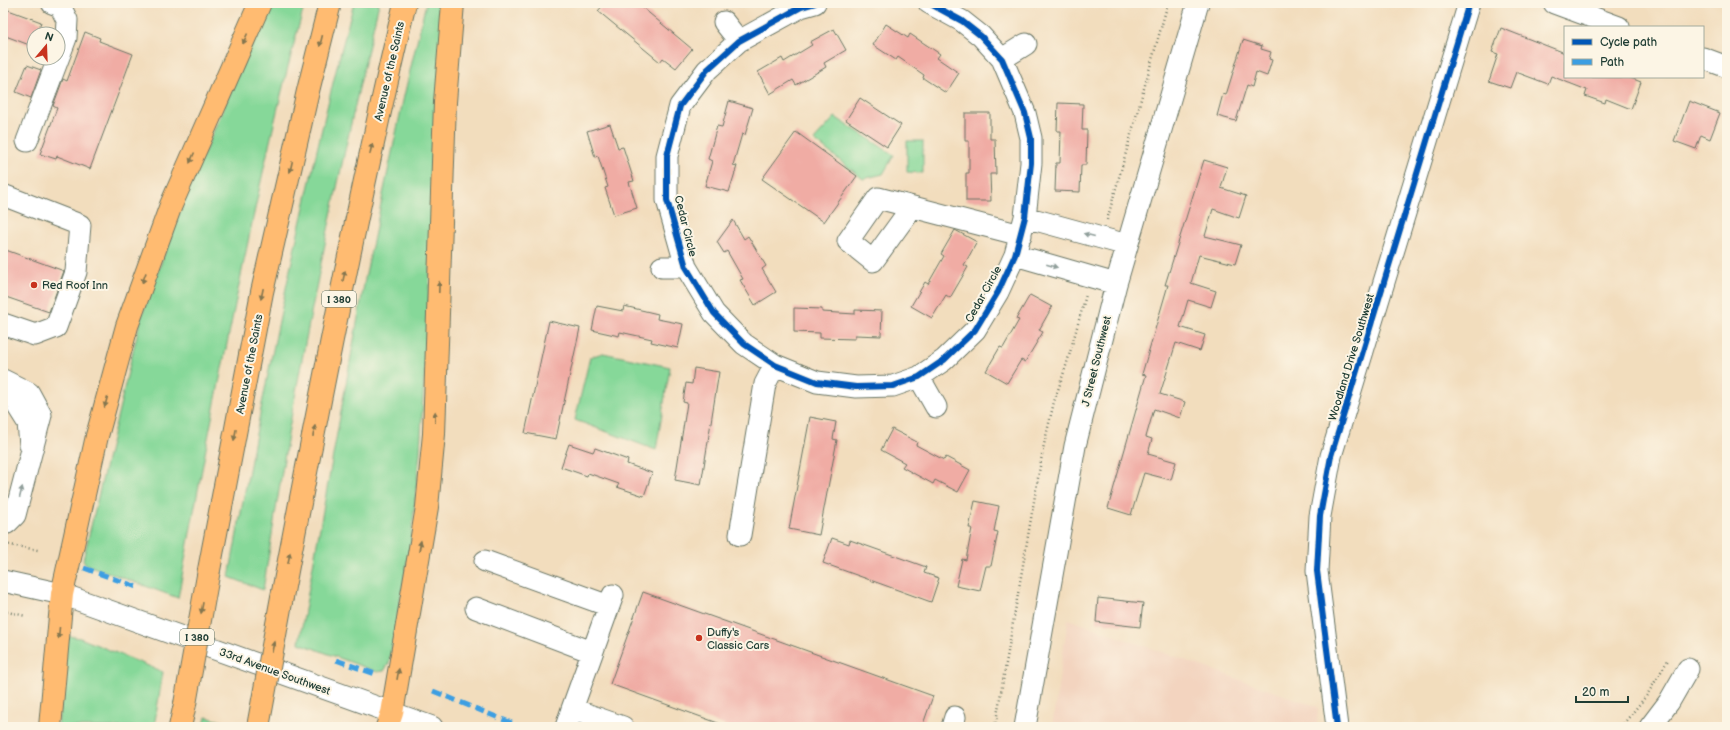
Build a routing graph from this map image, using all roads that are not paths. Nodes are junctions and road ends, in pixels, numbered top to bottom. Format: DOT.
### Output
graph roads {
  1 [pos="52,3"];
  2 [pos="260,3"];
  3 [pos="330,3"];
  4 [pos="405,3"];
  5 [pos="453,3"];
  6 [pos="815,3"];
  7 [pos="929,3"];
  8 [pos="1198,3"];
  9 [pos="1469,3"];
  10 [pos="1554,3"];
  11 [pos="724,22"];
  12 [pos="1616,26"];
  13 [pos="739,41"];
  14 [pos="1026,44"];
  15 [pos="1704,58"];
  16 [pos="1002,59"];
  17 [pos="1727,67"];
  18 [pos="27,141"];
  19 [pos="3,195"];
  20 [pos="912,207"];
  21 [pos="1023,226"];
  22 [pos="1127,245"];
  23 [pos="1015,255"];
  24 [pos="662,267"];
  25 [pos="686,267"];
  26 [pos="1116,284"];
  27 [pos="3,324"];
  28 [pos="775,365"];
  29 [pos="920,377"];
  30 [pos="3,380"];
  31 [pos="3,397"];
  32 [pos="936,407"];
  33 [pos="31,451"];
  34 [pos="3,523"];
  35 [pos="740,535"];
  36 [pos="485,561"];
  37 [pos="3,581"];
  38 [pos="62,594"];
  39 [pos="476,608"];
  40 [pos="592,652"];
  41 [pos="1688,669"];
  42 [pos="569,718"];
  43 [pos="389,720"];
  44 [pos="50,727"];
  45 [pos="180,727"];
  46 [pos="258,727"];
  47 [pos="432,727"];
  48 [pos="623,727"];
  49 [pos="1025,727"];
  50 [pos="1337,727"];
  51 [pos="1650,727"];
  1 -- 18 [label="street"];
  2 -- 38 [label="highway, one-way"];
  3 -- 45 [label="highway, Avenue of the Saints / I 380, one-way, bridge"];
  46 -- 4 [label="highway, Avenue of the Saints / I 380, one-way, bridge"];
  43 -- 5 [label="highway, one-way"];
  6 -- 13 [label="street, Cedar Circle"];
  7 -- 16 [label="street, Cedar Circle"];
  8 -- 22 [label="street, J Street Southwest"];
  9 -- 50 [label="street, Woodland Drive Southwest"];
  10 -- 12 [label="street"];
  11 -- 13 [label="street"];
  13 -- 25 [label="street, Cedar Circle"];
  14 -- 16 [label="street"];
  15 -- 17 [label="street"];
  16 -- 21 [label="street, Cedar Circle"];
  19 -- 27 [label="street"];
  20 -- 21 [label="street"];
  22 -- 21 [label="street, one-way"];
  21 -- 23 [label="street, Cedar Circle"];
  22 -- 26 [label="street, J Street Southwest"];
  23 -- 26 [label="street, one-way"];
  23 -- 29 [label="street, Cedar Circle"];
  24 -- 25 [label="street"];
  25 -- 28 [label="street, Cedar Circle"];
  26 -- 49 [label="street, J Street Southwest"];
  28 -- 29 [label="street, Cedar Circle"];
  28 -- 35 [label="street"];
  29 -- 32 [label="street"];
  30 -- 33 [label="street"];
  31 -- 33 [label="street"];
  34 -- 33 [label="street, one-way"];
  36 -- 40 [label="street"];
  37 -- 38 [label="street, 33rd Avenue Southwest"];
  38 -- 43 [label="street, 33rd Avenue Southwest"];
  38 -- 44 [label="highway, one-way"];
  39 -- 40 [label="street"];
  40 -- 42 [label="street"];
  41 -- 51 [label="street"];
  42 -- 48 [label="street"];
  43 -- 47 [label="street, 33rd Avenue Southwest"];
}
